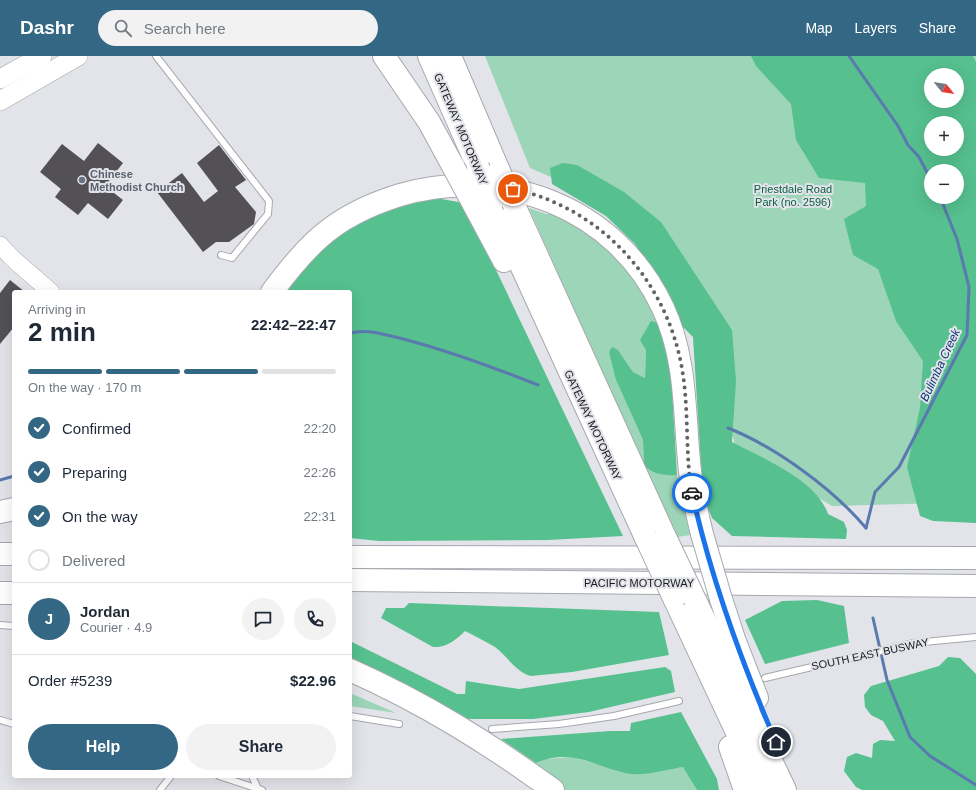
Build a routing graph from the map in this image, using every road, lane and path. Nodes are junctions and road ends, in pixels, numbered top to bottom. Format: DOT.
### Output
graph roads {
  1 [pos="42,56"];
  2 [pos="78,56"];
  3 [pos="156,56"];
  4 [pos="384,56"];
  5 [pos="429,56"];
  6 [pos="450,56"];
  7 [pos="0,79"];
  8 [pos="0,101"];
  9 [pos="427,188"];
  10 [pos="483,202"];
  11 [pos="0,244"];
  12 [pos="221,255"];
  13 [pos="49,290"];
  14 [pos="258,290"];
  15 [pos="274,290"];
  16 [pos="12,509"];
  17 [pos="0,512"];
  18 [pos="655,536"];
  19 [pos="0,554"];
  20 [pos="12,554"];
  21 [pos="352,557"];
  22 [pos="976,558"];
  23 [pos="0,579"];
  24 [pos="12,579"];
  25 [pos="352,580"];
  26 [pos="976,586"];
  27 [pos="0,593"];
  28 [pos="12,593"];
  29 [pos="685,599"];
  30 [pos="0,625"];
  31 [pos="12,626"];
  32 [pos="976,637"];
  33 [pos="704,663"];
  34 [pos="352,671"];
  35 [pos="765,678"];
  36 [pos="679,701"];
  37 [pos="352,716"];
  38 [pos="0,720"];
  39 [pos="12,723"];
  40 [pos="399,724"];
  41 [pos="492,729"];
  42 [pos="169,778"];
  43 [pos="225,778"];
  44 [pos="253,778"];
  45 [pos="538,783"];
  46 [pos="260,789"];
  47 [pos="160,790"];
  48 [pos="553,790"];
  49 [pos="745,790"];
  50 [pos="764,790"];
  51 [pos="785,790"];
  52 [pos="798,790"];
  1 -- 7 [label="main road"];
  2 -- 8 [label="main road"];
  3 -- 12 [label="lane"];
  4 -- 10 [label="highway, bridge"];
  5 -- 10 [label="highway, GATEWAY MOTORWAY, bridge"];
  6 -- 18 [label="highway, GATEWAY MOTORWAY, bridge"];
  9 -- 14 [label="highway"];
  9 -- 15 [label="highway"];
  9 -- 52 [label="highway, bridge"];
  10 -- 18 [label="highway, GATEWAY MOTORWAY"];
  11 -- 13 [label="street"];
  16 -- 17 [label="highway"];
  18 -- 29 [label="highway, GATEWAY MOTORWAY, bridge"];
  19 -- 20 [label="highway"];
  21 -- 22 [label="highway"];
  23 -- 24 [label="highway"];
  25 -- 26 [label="highway, PACIFIC MOTORWAY"];
  27 -- 28 [label="highway"];
  29 -- 33 [label="highway, GATEWAY MOTORWAY"];
  29 -- 51 [label="highway, GATEWAY MOTORWAY"];
  30 -- 31 [label="lane"];
  32 -- 35 [label="lane, SOUTH EAST BUSWAY"];
  33 -- 49 [label="highway"];
  33 -- 50 [label="highway, GATEWAY MOTORWAY"];
  34 -- 45 [label="highway"];
  36 -- 41 [label="lane"];
  37 -- 40 [label="lane"];
  38 -- 39 [label="lane"];
  42 -- 47 [label="lane"];
  43 -- 46 [label="lane"];
  44 -- 46 [label="lane"];
  45 -- 48 [label="highway"];
}
